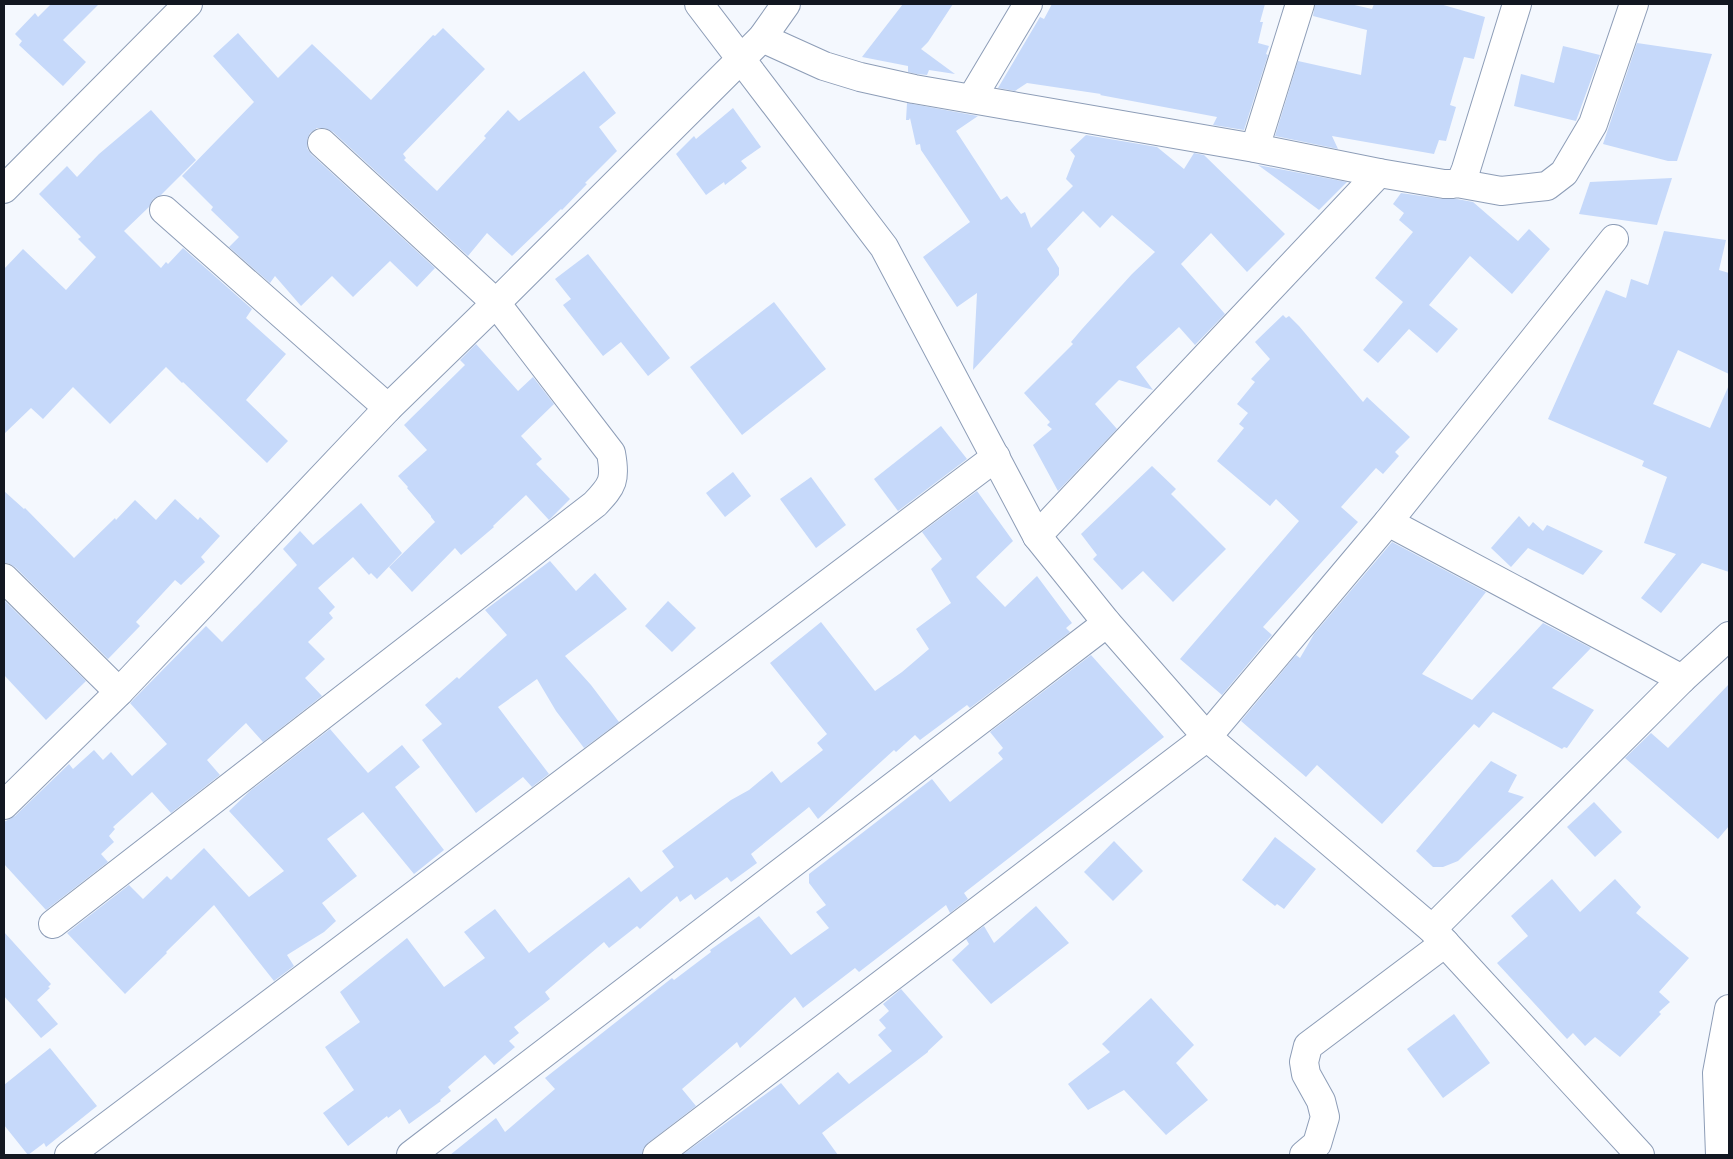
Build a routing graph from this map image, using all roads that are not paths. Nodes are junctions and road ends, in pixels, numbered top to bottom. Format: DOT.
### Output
graph roads {
  1 [pos="188,4"];
  2 [pos="699,4"];
  3 [pos="786,4"];
  4 [pos="1028,4"];
  5 [pos="1300,4"];
  6 [pos="1517,4"];
  7 [pos="1634,4"];
  8 [pos="762,38"];
  9 [pos="740,60"];
  10 [pos="972,98"];
  11 [pos="322,143"];
  12 [pos="1255,148"];
  13 [pos="1378,173"];
  14 [pos="1457,183"];
  15 [pos="4,189"];
  16 [pos="164,210"];
  17 [pos="1614,239"];
  18 [pos="496,304"];
  19 [pos="388,408"];
  20 [pos="996,458"];
  21 [pos="1388,522"];
  22 [pos="1037,536"];
  23 [pos="4,578"];
  24 [pos="1107,622"];
  25 [pos="1729,636"];
  26 [pos="1682,679"];
  27 [pos="119,692"];
  28 [pos="1207,737"];
  29 [pos="4,805"];
  30 [pos="53,924"];
  31 [pos="1438,936"];
  32 [pos="1729,1008"];
  33 [pos="1636,1154"];
  34 [pos="69,1155"];
  35 [pos="411,1155"];
  36 [pos="658,1155"];
  37 [pos="1304,1155"];
  38 [pos="1720,1155"];
  1 -- 15 [label="street"];
  2 -- 9 [label="street"];
  3 -- 8 [label="street"];
  4 -- 10 [label="street"];
  5 -- 12 [label="street"];
  6 -- 14 [label="street"];
  7 -- 14 [label="street"];
  8 -- 9 [label="street"];
  8 -- 10 [label="street"];
  9 -- 18 [label="street"];
  9 -- 20 [label="street"];
  10 -- 12 [label="street"];
  11 -- 18 [label="street"];
  12 -- 13 [label="street"];
  13 -- 14 [label="street"];
  13 -- 22 [label="street"];
  16 -- 19 [label="street"];
  17 -- 21 [label="street"];
  18 -- 19 [label="street"];
  18 -- 30 [label="street"];
  19 -- 27 [label="street"];
  20 -- 22 [label="street"];
  20 -- 34 [label="street"];
  21 -- 26 [label="street"];
  21 -- 28 [label="street"];
  22 -- 24 [label="street"];
  23 -- 27 [label="street"];
  24 -- 28 [label="street"];
  24 -- 35 [label="street"];
  25 -- 26 [label="street"];
  26 -- 31 [label="street"];
  27 -- 29 [label="street"];
  28 -- 31 [label="street"];
  28 -- 36 [label="street"];
  31 -- 33 [label="street"];
  31 -- 37 [label="street"];
  32 -- 38 [label="street"];
}
